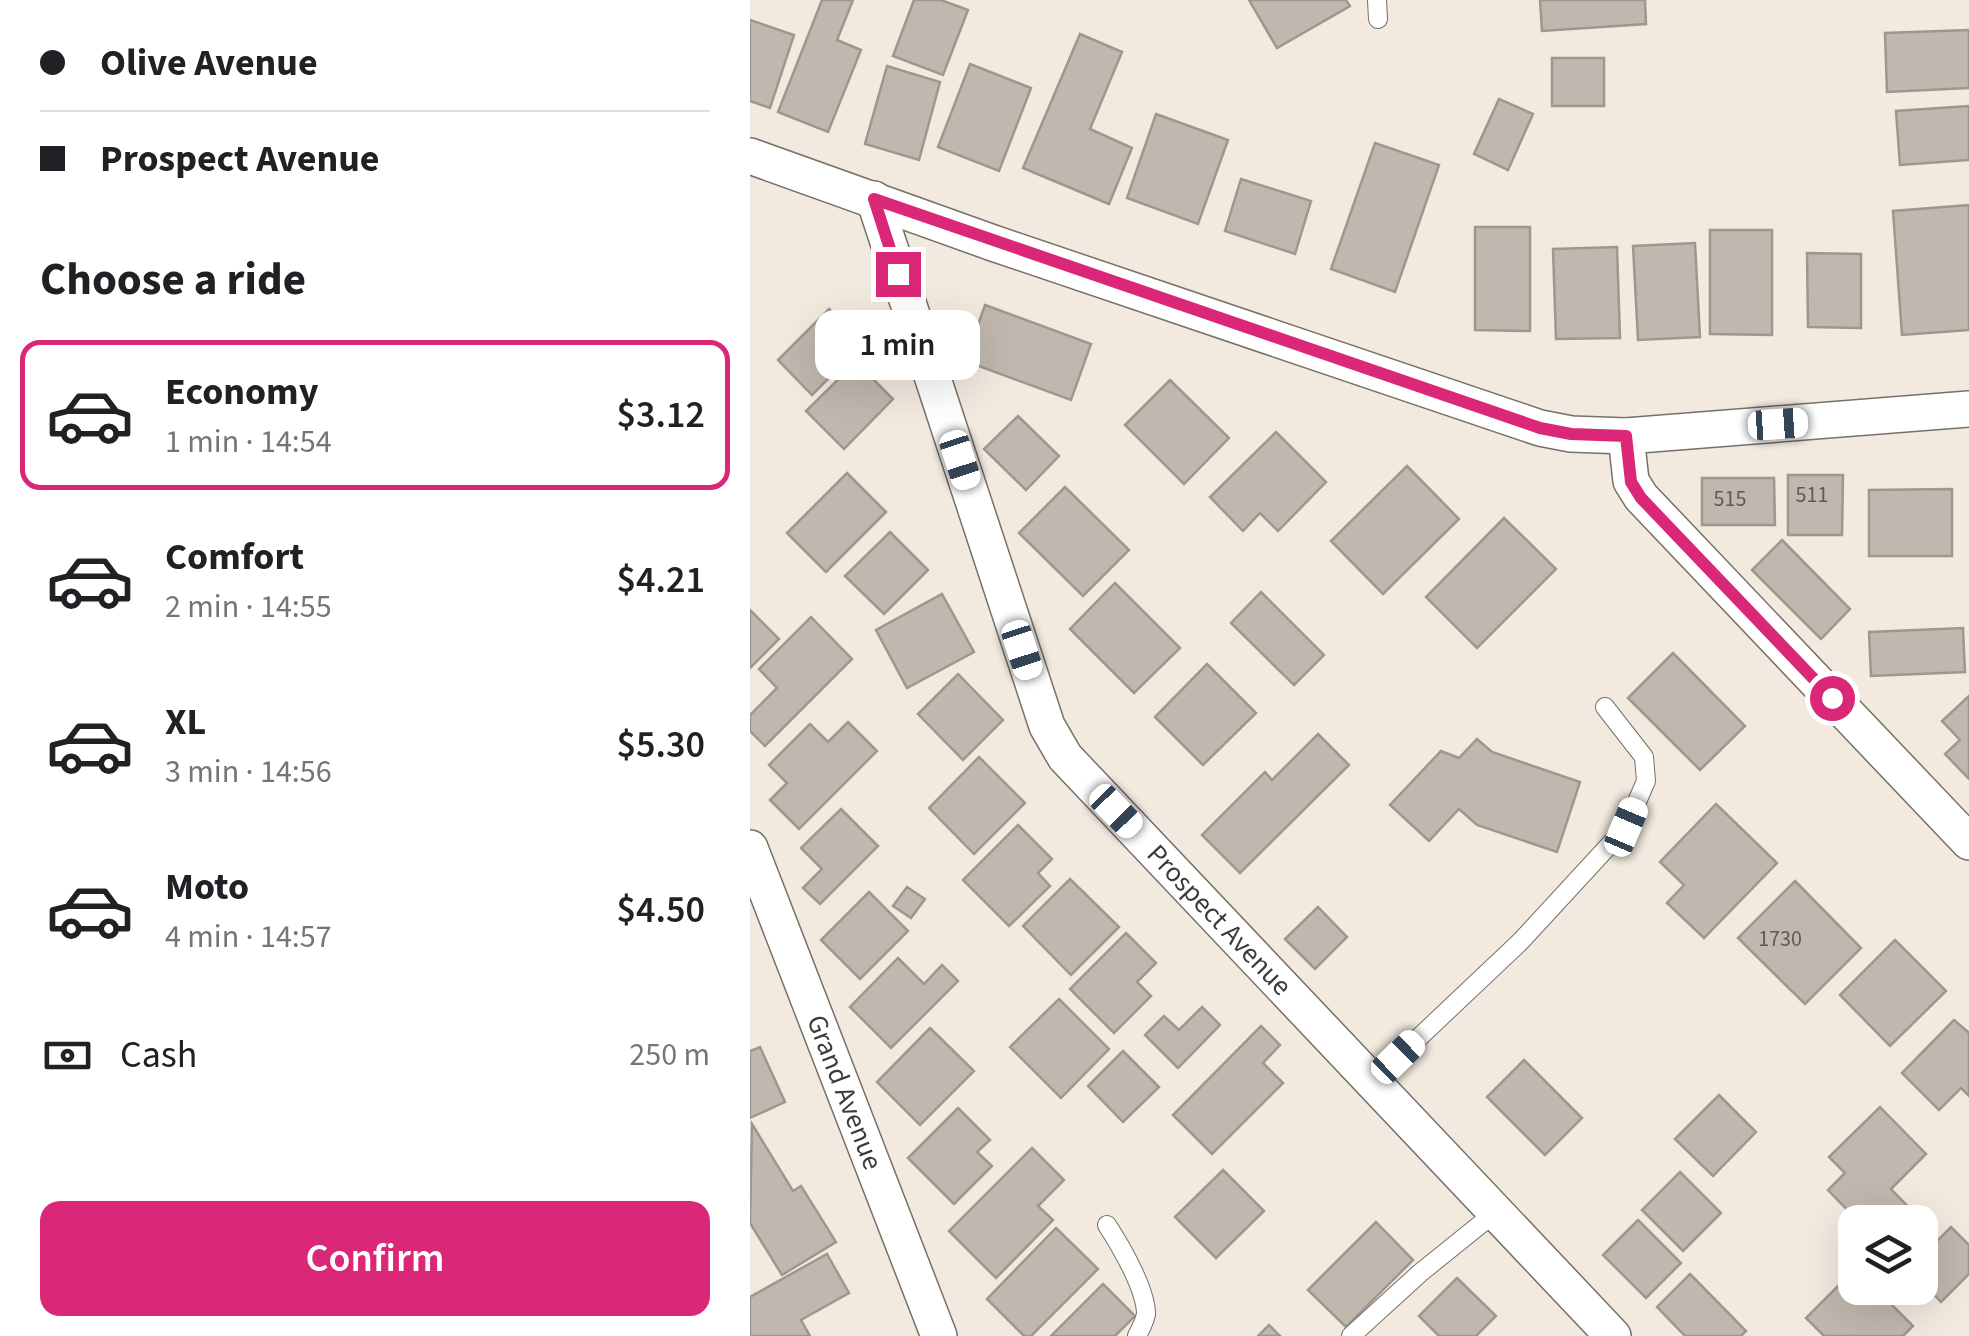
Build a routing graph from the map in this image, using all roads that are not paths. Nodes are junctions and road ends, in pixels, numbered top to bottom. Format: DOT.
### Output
graph roads {
  1 [pos="750,156"];
  2 [pos="874,199"];
  3 [pos="1969,409"];
  4 [pos="1626,436"];
  5 [pos="1605,707"];
  6 [pos="1969,842"];
  7 [pos="750,848"];
  8 [pos="1373,1080"];
  9 [pos="1496,1212"];
  10 [pos="1107,1224"];
  11 [pos="939,1336"];
  12 [pos="1137,1336"];
  13 [pos="1351,1336"];
  14 [pos="1613,1336"];
  1 -- 2 [label="street"];
  2 -- 4 [label="street"];
  2 -- 8 [label="street, Prospect Avenue"];
  3 -- 4 [label="street"];
  4 -- 6 [label="street"];
  5 -- 8 [label="lane"];
  7 -- 11 [label="street, Grand Avenue"];
  8 -- 9 [label="street, Prospect Avenue"];
  9 -- 13 [label="lane"];
  9 -- 14 [label="street, Prospect Avenue"];
  10 -- 12 [label="lane"];
}
